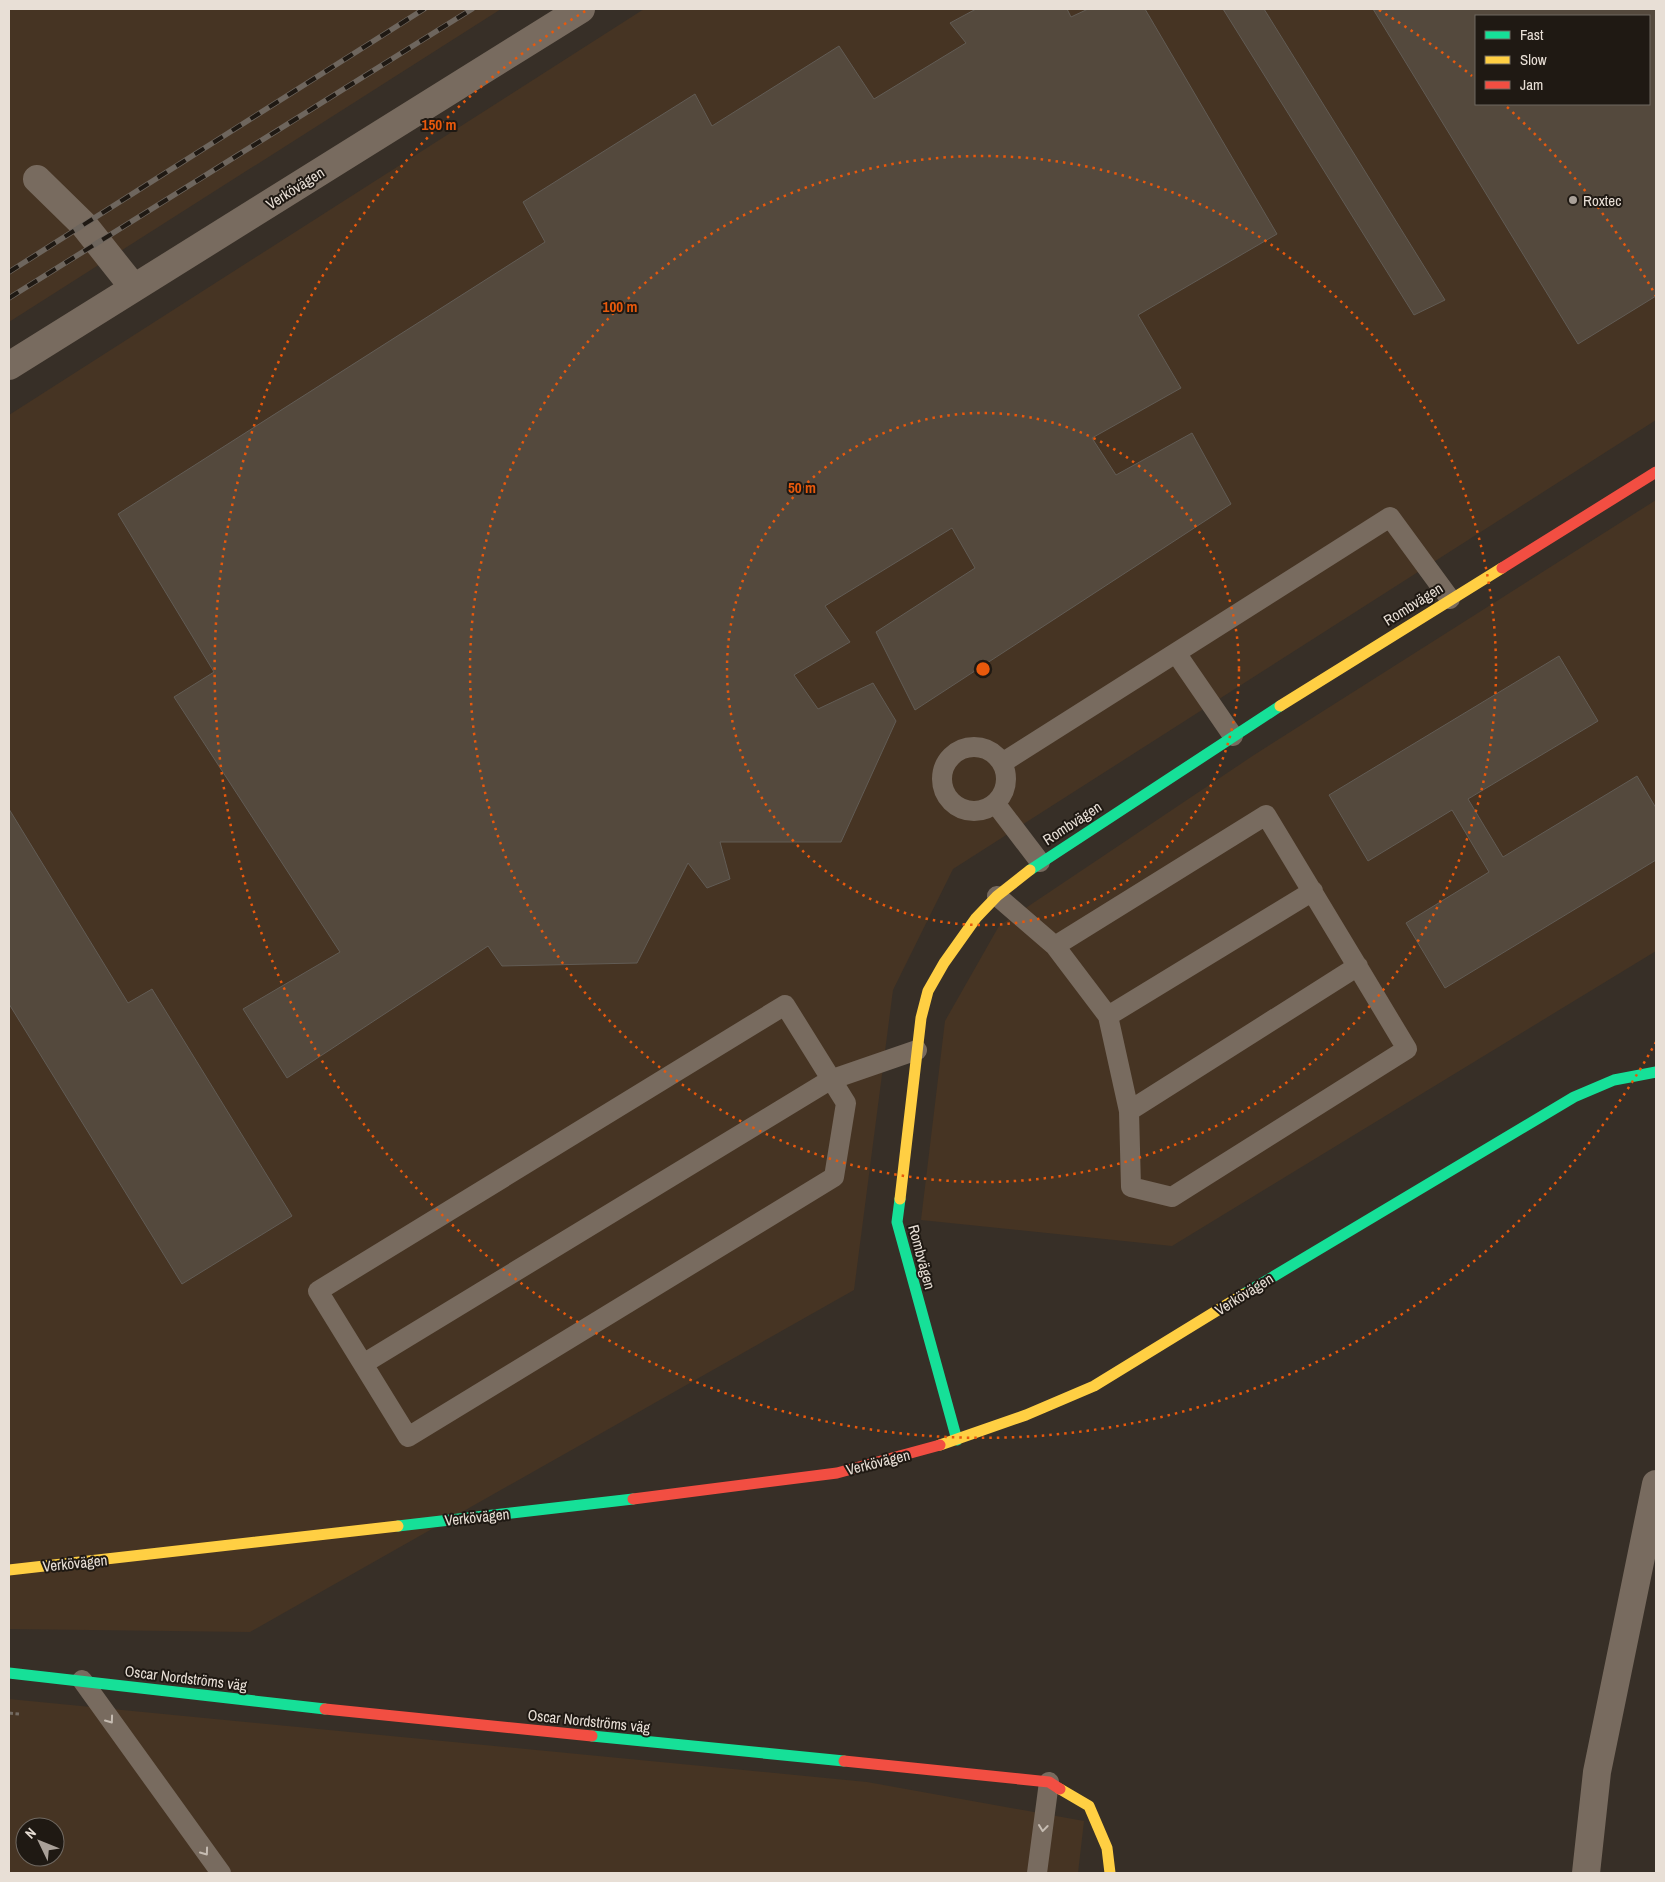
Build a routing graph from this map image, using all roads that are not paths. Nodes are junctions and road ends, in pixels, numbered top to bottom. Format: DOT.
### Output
graph roads {
  1 [pos="581,9"];
  2 [pos="37,179"];
  3 [pos="134,288"];
  4 [pos="9,366"];
  5 [pos="1656,472"];
  6 [pos="1450,599"];
  7 [pos="1176,653"];
  8 [pos="1233,736"];
  9 [pos="1002,763"];
  10 [pos="995,803"];
  11 [pos="1040,862"];
  12 [pos="1313,891"];
  13 [pos="997,896"];
  14 [pos="1055,946"];
  15 [pos="1358,966"];
  16 [pos="1108,1016"];
  17 [pos="917,1050"];
  18 [pos="1656,1072"];
  19 [pos="830,1080"];
  20 [pos="1129,1111"];
  21 [pos="363,1364"];
  22 [pos="957,1440"];
  23 [pos="1656,1484"];
  24 [pos="9,1570"];
  25 [pos="9,1673"];
  26 [pos="82,1680"];
  27 [pos="1049,1782"];
  28 [pos="221,1873"];
  29 [pos="1037,1873"];
  30 [pos="1110,1873"];
  31 [pos="1586,1873"];
  1 -- 3 [label="street, Verkövägen"];
  2 -- 3 [label="street"];
  3 -- 4 [label="street, Verkövägen"];
  5 -- 6 [label="street, Rombvägen"];
  6 -- 7 [label="lane"];
  6 -- 8 [label="street, Rombvägen"];
  7 -- 8 [label="lane"];
  7 -- 9 [label="lane"];
  8 -- 11 [label="street, Rombvägen"];
  9 -- 10 [label="lane"];
  9 -- 10 [label="lane"];
  10 -- 11 [label="lane"];
  11 -- 13 [label="street, Rombvägen"];
  12 -- 14 [label="lane"];
  12 -- 15 [label="lane"];
  12 -- 16 [label="lane"];
  13 -- 14 [label="lane"];
  13 -- 17 [label="street, Rombvägen"];
  14 -- 16 [label="lane"];
  15 -- 20 [label="lane"];
  15 -- 20 [label="lane"];
  16 -- 20 [label="lane"];
  17 -- 19 [label="lane"];
  17 -- 22 [label="street, Rombvägen"];
  18 -- 22 [label="street, Verkövägen"];
  19 -- 21 [label="lane"];
  19 -- 21 [label="lane"];
  19 -- 21 [label="lane"];
  22 -- 24 [label="street, Verkövägen"];
  23 -- 31 [label="street"];
  25 -- 26 [label="street, Oscar Nordströms väg"];
  26 -- 27 [label="street, Oscar Nordströms väg"];
  26 -- 28 [label="lane, one-way"];
  27 -- 29 [label="lane, one-way"];
  27 -- 30 [label="street, Oscar Nordströms väg"];
}
